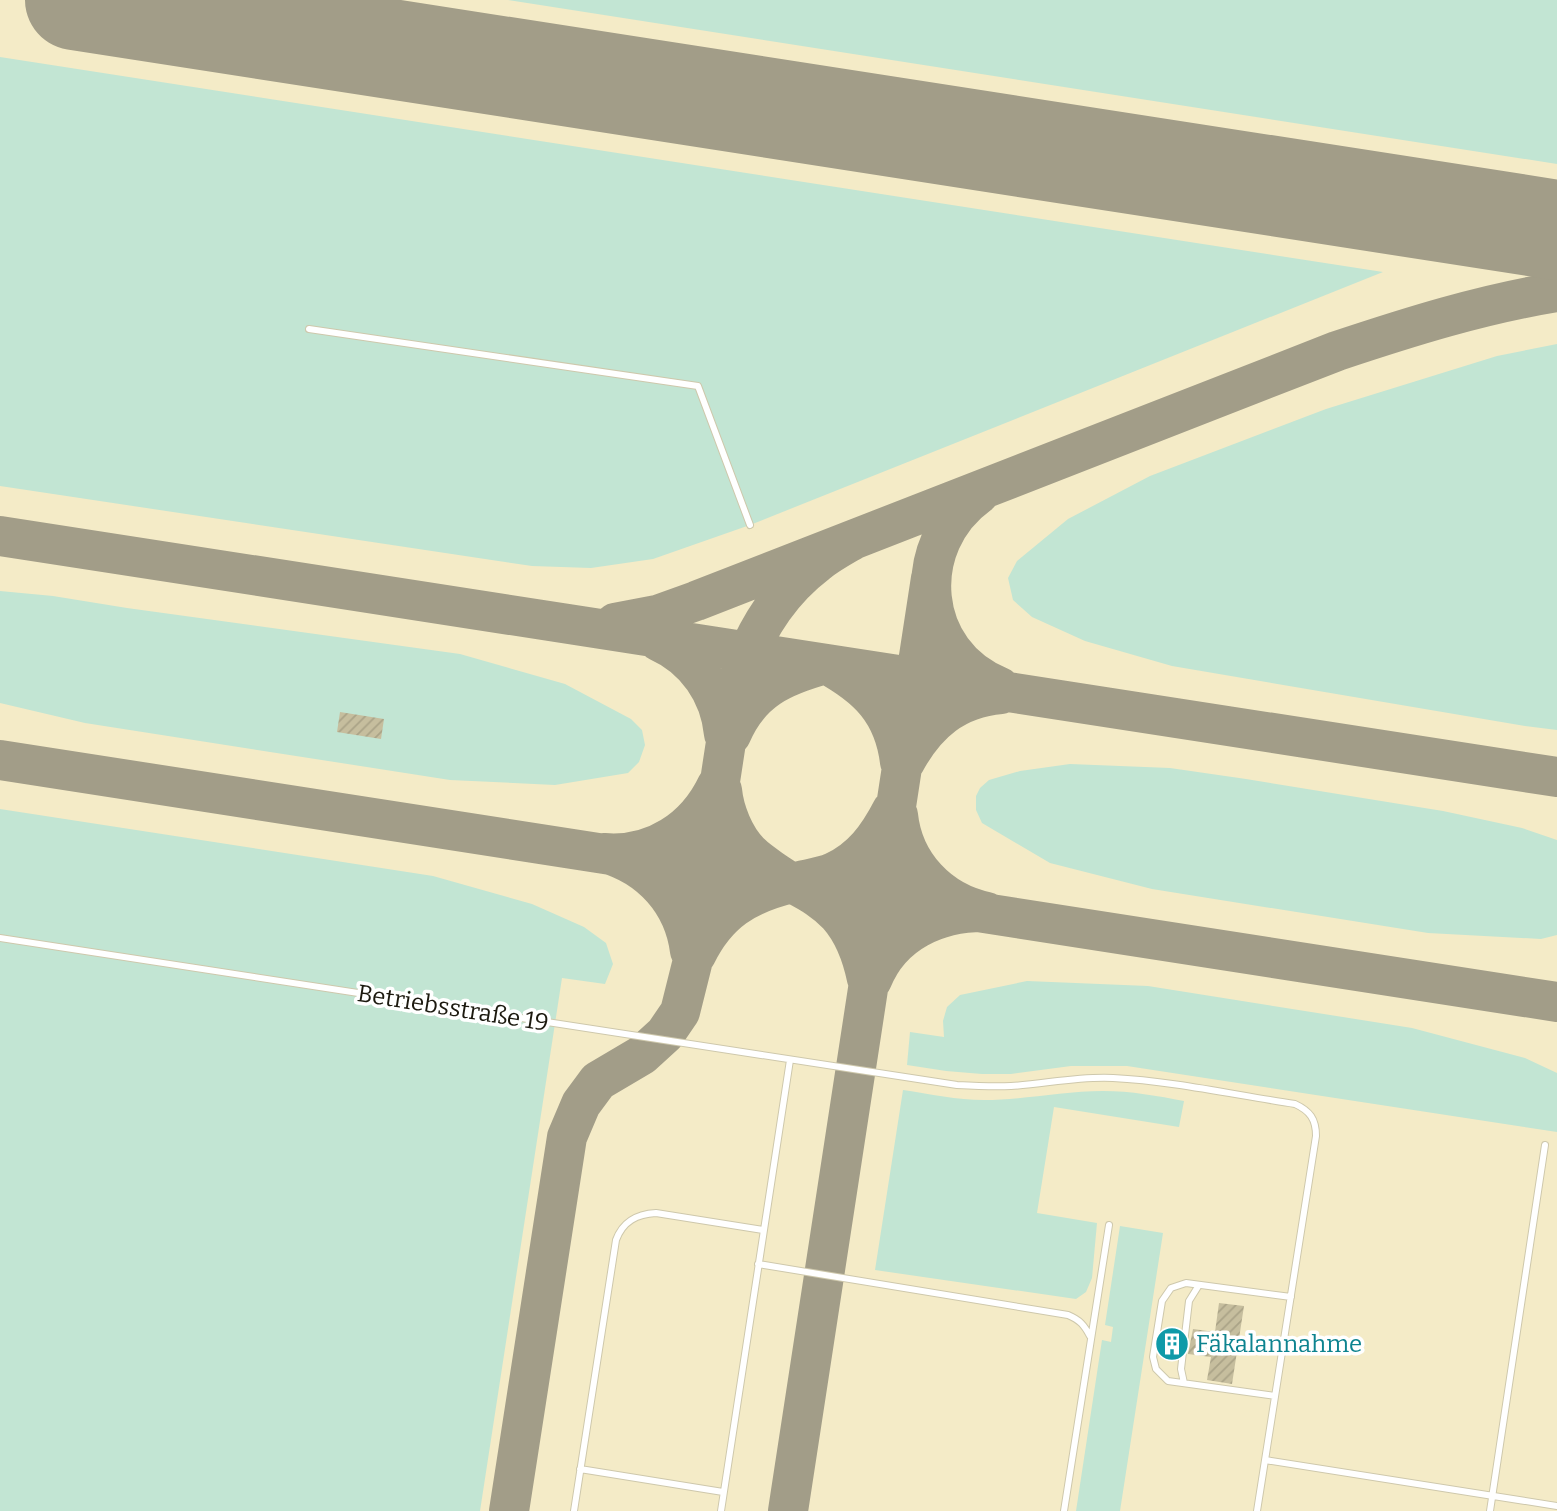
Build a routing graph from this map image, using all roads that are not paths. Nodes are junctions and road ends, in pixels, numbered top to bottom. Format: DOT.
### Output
graph roads {
  1 [pos="309,329"];
  2 [pos="750,525"];
  3 [pos="0,938"];
  4 [pos="790,1060"];
  5 [pos="1545,1145"];
  6 [pos="1109,1225"];
  7 [pos="764,1230"];
  8 [pos="758,1264"];
  9 [pos="1199,1285"];
  10 [pos="1291,1297"];
  11 [pos="1090,1336"];
  12 [pos="1184,1383"];
  13 [pos="1275,1396"];
  14 [pos="1265,1460"];
  15 [pos="580,1469"];
  16 [pos="723,1492"];
  17 [pos="1491,1496"];
  18 [pos="1557,1506"];
  19 [pos="574,1511"];
  20 [pos="720,1511"];
  21 [pos="1064,1511"];
  22 [pos="1257,1511"];
  23 [pos="1490,1511"];
  1 -- 2 [label="lane"];
  3 -- 4 [label="lane, Betriebsstraße 19"];
  4 -- 7 [label="lane"];
  4 -- 10 [label="lane, Betriebsstraße 19"];
  5 -- 17 [label="lane"];
  6 -- 11 [label="lane"];
  7 -- 8 [label="lane"];
  7 -- 15 [label="lane"];
  8 -- 11 [label="lane"];
  8 -- 16 [label="lane"];
  9 -- 10 [label="lane"];
  9 -- 12 [label="lane"];
  9 -- 12 [label="lane"];
  10 -- 13 [label="lane"];
  11 -- 21 [label="lane"];
  12 -- 13 [label="lane"];
  13 -- 14 [label="lane"];
  14 -- 17 [label="lane"];
  14 -- 22 [label="lane"];
  15 -- 16 [label="lane"];
  15 -- 19 [label="lane"];
  16 -- 20 [label="lane"];
  17 -- 18 [label="lane"];
  17 -- 23 [label="lane"];
}
